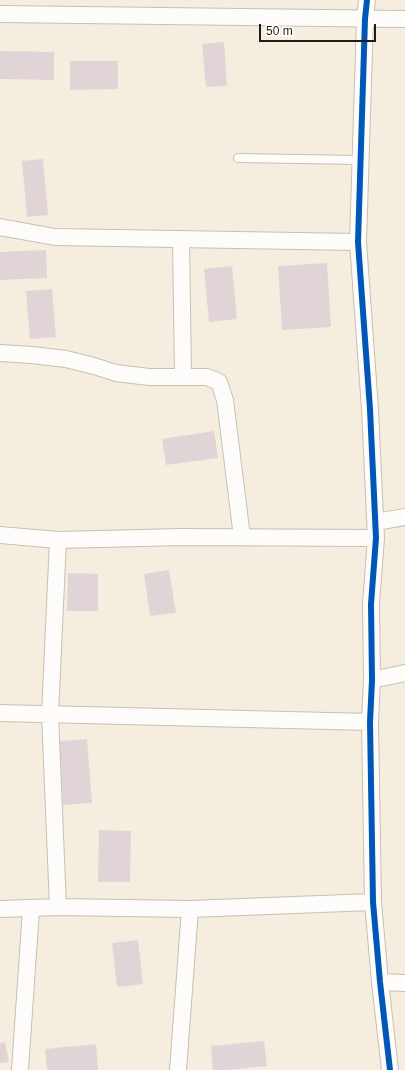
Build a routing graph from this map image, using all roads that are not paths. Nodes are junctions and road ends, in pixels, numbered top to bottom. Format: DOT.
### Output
graph roads {
  1 [pos="367,0"];
  2 [pos="0,14"];
  3 [pos="365,18"];
  4 [pos="405,19"];
  5 [pos="238,158"];
  6 [pos="360,160"];
  7 [pos="0,227"];
  8 [pos="180,239"];
  9 [pos="358,242"];
  10 [pos="0,354"];
  11 [pos="183,377"];
  12 [pos="405,516"];
  13 [pos="376,522"];
  14 [pos="0,536"];
  15 [pos="242,537"];
  16 [pos="376,538"];
  17 [pos="58,540"];
  18 [pos="405,673"];
  19 [pos="372,680"];
  20 [pos="0,713"];
  21 [pos="50,714"];
  22 [pos="370,722"];
  23 [pos="373,902"];
  24 [pos="58,907"];
  25 [pos="31,908"];
  26 [pos="190,909"];
  27 [pos="0,910"];
  28 [pos="380,982"];
  29 [pos="405,983"];
  30 [pos="20,1070"];
  31 [pos="178,1070"];
  32 [pos="390,1070"];
  1 -- 3 [label="street"];
  2 -- 3 [label="street"];
  3 -- 4 [label="street"];
  3 -- 6 [label="street"];
  5 -- 6 [label="lane"];
  6 -- 9 [label="street"];
  7 -- 8 [label="street"];
  8 -- 9 [label="street"];
  8 -- 11 [label="street"];
  9 -- 13 [label="street"];
  10 -- 11 [label="street"];
  11 -- 15 [label="street"];
  12 -- 13 [label="street"];
  13 -- 16 [label="street"];
  14 -- 17 [label="street"];
  15 -- 16 [label="street"];
  15 -- 17 [label="street"];
  16 -- 19 [label="street"];
  17 -- 21 [label="street"];
  18 -- 19 [label="street"];
  19 -- 22 [label="street"];
  20 -- 21 [label="street"];
  21 -- 22 [label="street"];
  21 -- 24 [label="street"];
  22 -- 23 [label="street"];
  23 -- 26 [label="street"];
  23 -- 28 [label="street"];
  24 -- 25 [label="street"];
  24 -- 26 [label="street"];
  25 -- 27 [label="street"];
  25 -- 30 [label="street"];
  26 -- 31 [label="street"];
  28 -- 29 [label="street"];
  28 -- 32 [label="street"];
}
